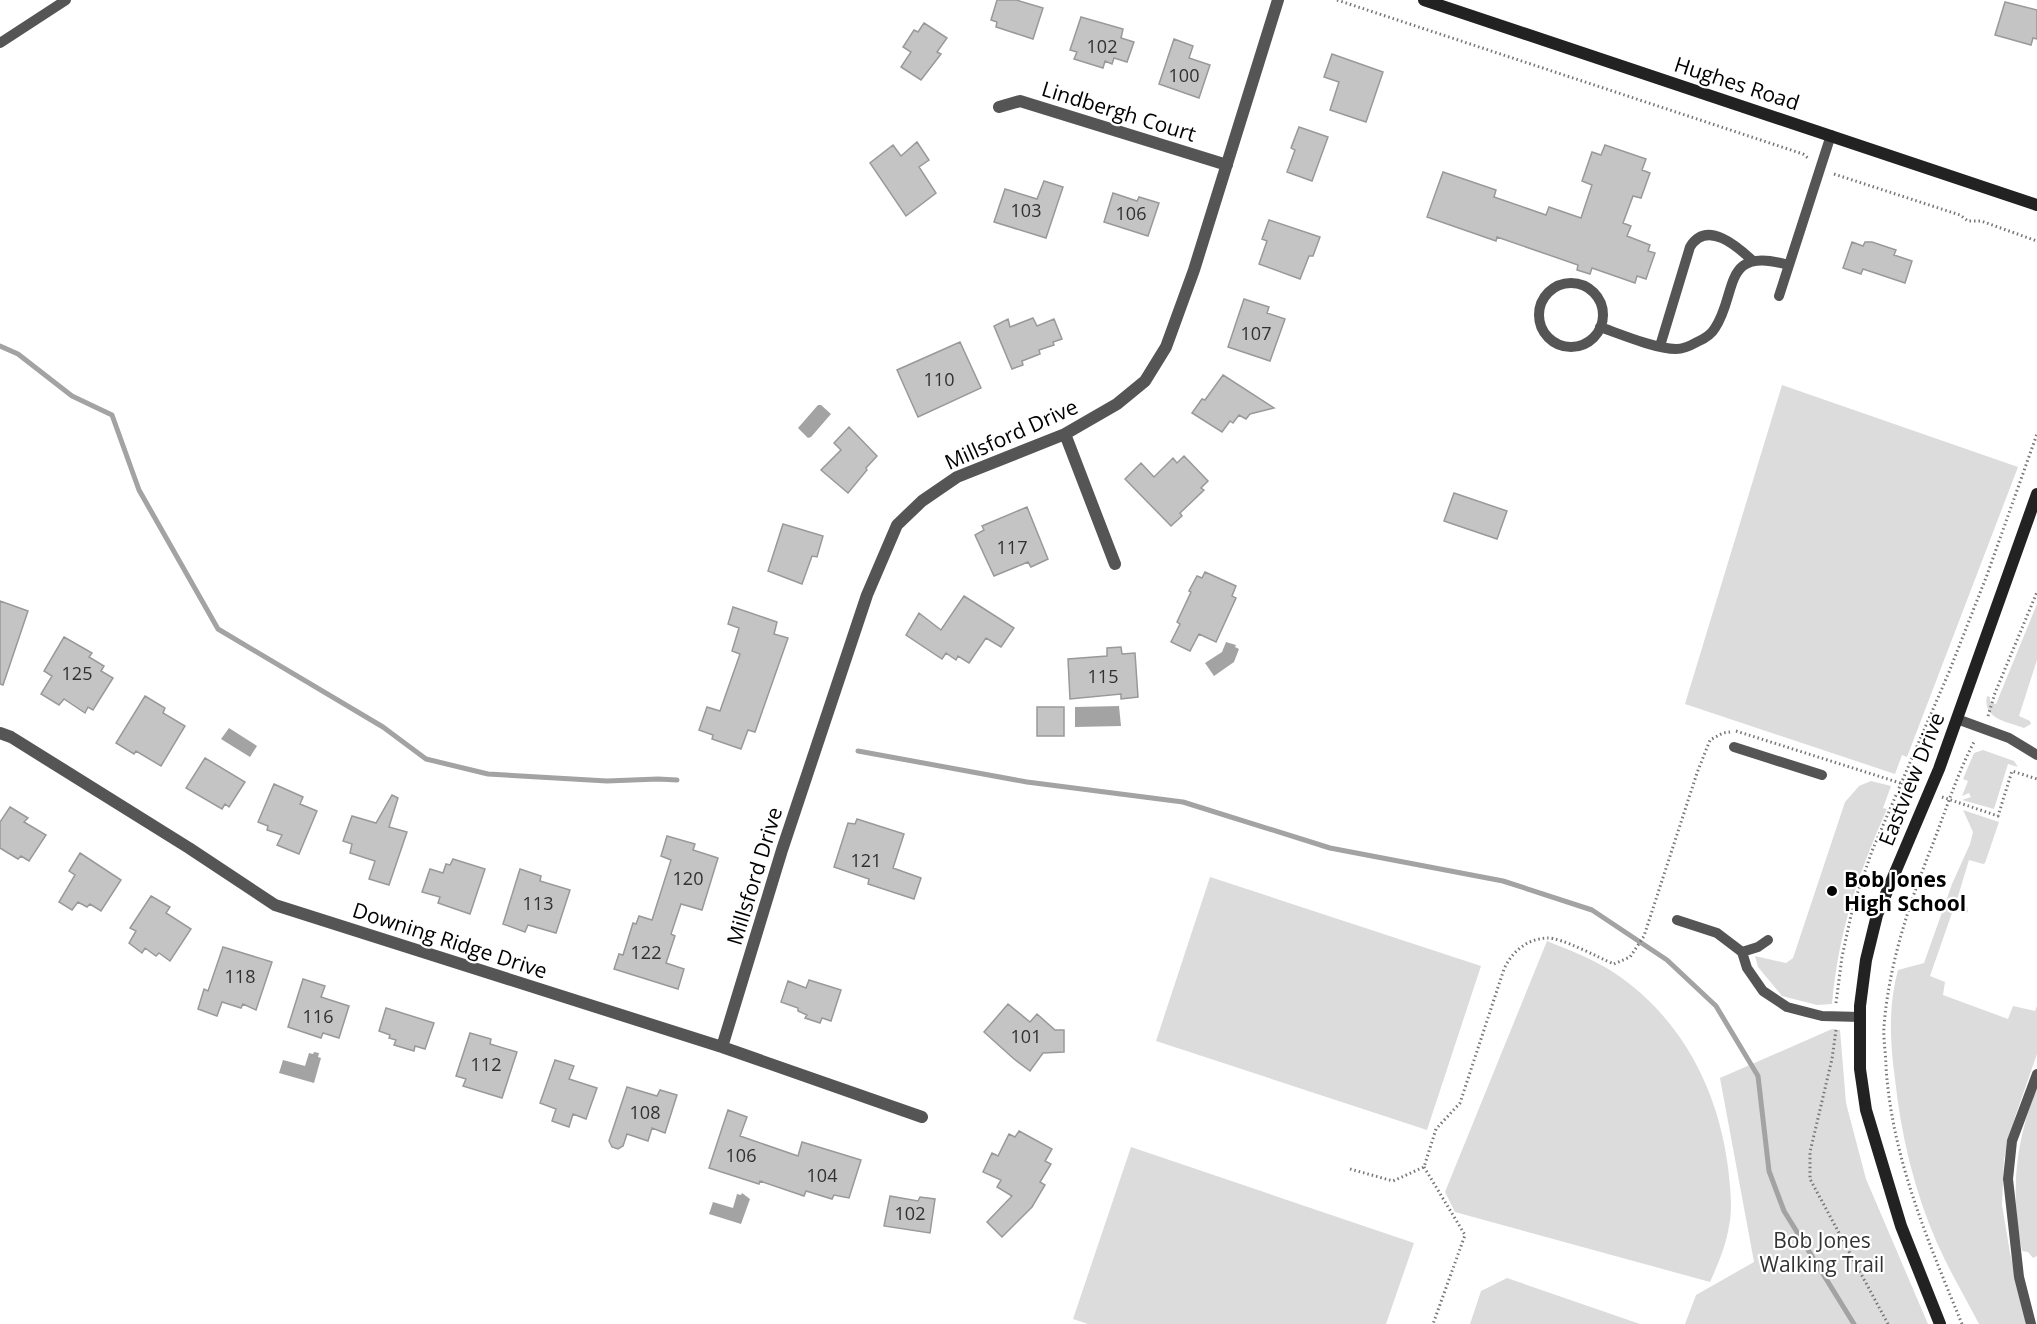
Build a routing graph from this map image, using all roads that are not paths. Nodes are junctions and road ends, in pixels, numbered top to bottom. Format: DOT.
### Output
graph roads {
  1 [pos="66,0"];
  2 [pos="1278,0"];
  3 [pos="1424,0"];
  4 [pos="0,43"];
  5 [pos="999,107"];
  6 [pos="1831,135"];
  7 [pos="1227,165"];
  8 [pos="2037,205"];
  9 [pos="1753,261"];
  10 [pos="1788,265"];
  11 [pos="1779,296"];
  12 [pos="1600,327"];
  13 [pos="1660,346"];
  14 [pos="1065,434"];
  15 [pos="2037,494"];
  16 [pos="1115,564"];
  17 [pos="1957,719"];
  18 [pos="0,733"];
  19 [pos="1734,747"];
  20 [pos="2037,755"];
  21 [pos="1822,775"];
  22 [pos="1677,920"];
  23 [pos="1768,940"];
  24 [pos="1742,952"];
  25 [pos="1860,1017"];
  26 [pos="722,1047"];
  27 [pos="2037,1074"];
  28 [pos="922,1117"];
  29 [pos="1940,1324"];
  30 [pos="2031,1324"];
  1 -- 4 [label="lane"];
  2 -- 7 [label="street, Millsford Drive"];
  3 -- 6 [label="street, Hughes Road"];
  5 -- 7 [label="street, Lindbergh Court"];
  6 -- 8 [label="street, Hughes Road"];
  6 -- 10 [label="lane"];
  7 -- 14 [label="street, Millsford Drive"];
  9 -- 10 [label="lane"];
  9 -- 13 [label="lane"];
  9 -- 13 [label="lane"];
  10 -- 11 [label="lane"];
  12 -- 12 [label="lane"];
  12 -- 13 [label="lane"];
  14 -- 16 [label="street"];
  14 -- 26 [label="street, Millsford Drive"];
  15 -- 17 [label="street, Eastview Drive"];
  17 -- 20 [label="lane"];
  17 -- 25 [label="street, Eastview Drive"];
  18 -- 26 [label="street, Downing Ridge Drive"];
  19 -- 21 [label="lane"];
  22 -- 24 [label="lane"];
  23 -- 24 [label="lane"];
  24 -- 25 [label="lane"];
  25 -- 29 [label="street, Eastview Drive"];
  26 -- 28 [label="street, Downing Ridge Drive"];
  27 -- 30 [label="lane"];
}
